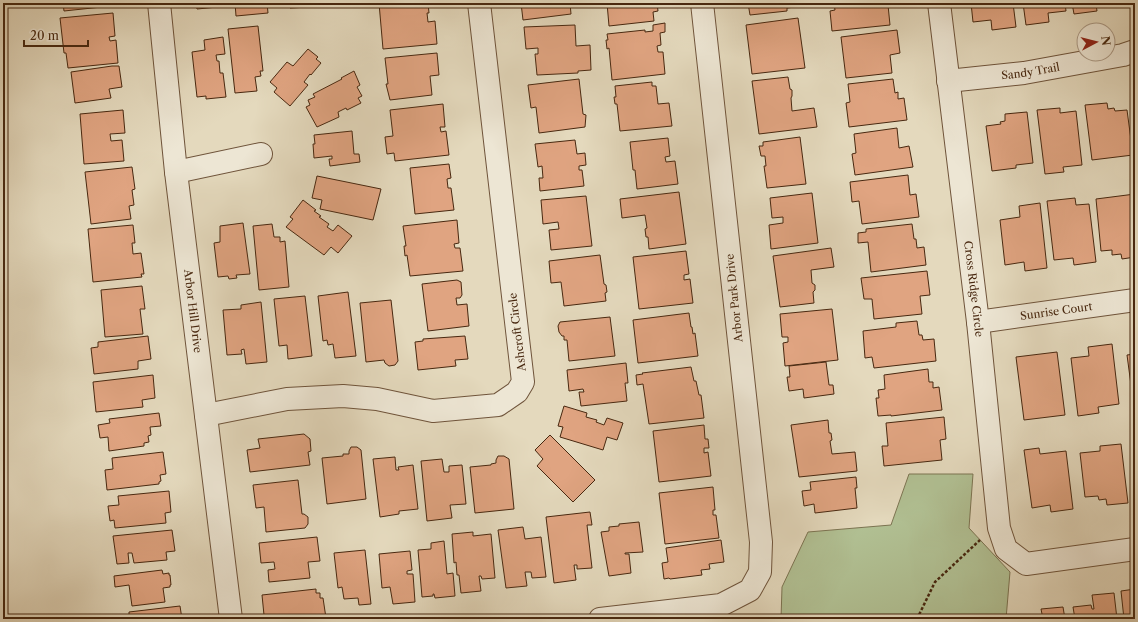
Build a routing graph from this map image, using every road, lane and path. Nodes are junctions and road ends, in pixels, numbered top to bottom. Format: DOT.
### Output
graph roads {
  1 [pos="159,3"];
  2 [pos="479,3"];
  3 [pos="702,3"];
  4 [pos="939,3"];
  5 [pos="1135,51"];
  6 [pos="948,81"];
  7 [pos="261,154"];
  8 [pos="176,172"];
  9 [pos="1135,300"];
  10 [pos="978,322"];
  11 [pos="206,414"];
  12 [pos="999,528"];
  13 [pos="1135,549"];
  14 [pos="231,619"];
  15 [pos="600,619"];
  16 [pos="917,619"];
  1 -- 8 [label="street, Arbor Hill Drive"];
  2 -- 11 [label="street, Ashcroft Circle"];
  3 -- 15 [label="street, Arbor Park Drive"];
  4 -- 6 [label="street, Cross Ridge Circle"];
  5 -- 6 [label="street, Sandy Trail"];
  6 -- 10 [label="street, Cross Ridge Circle"];
  7 -- 8 [label="street"];
  8 -- 11 [label="street, Arbor Hill Drive"];
  9 -- 10 [label="street, Sunrise Court"];
  10 -- 12 [label="street, Cross Ridge Circle"];
  11 -- 14 [label="street, Arbor Hill Drive"];
  12 -- 13 [label="street, Cross Ridge Circle"];
  12 -- 16 [label="path"];
}
